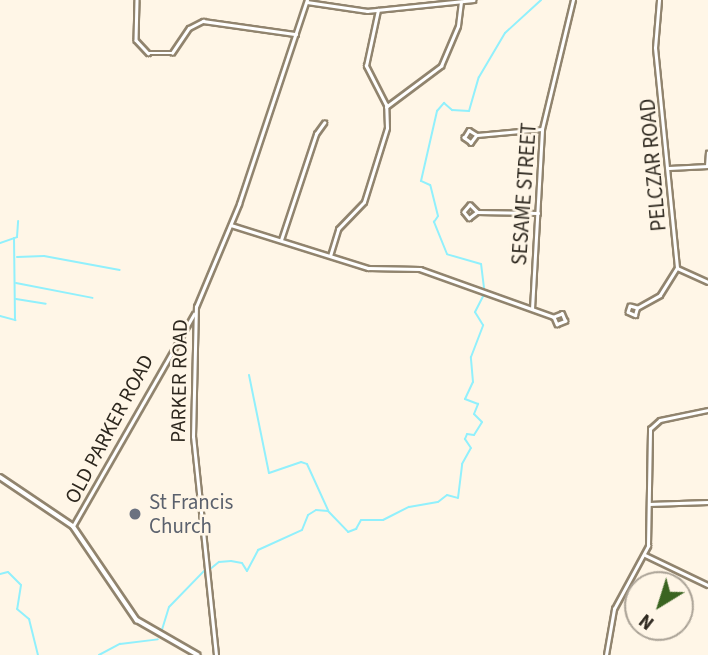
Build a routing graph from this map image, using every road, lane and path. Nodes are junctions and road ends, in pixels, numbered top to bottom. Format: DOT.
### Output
graph roads {
  1 [pos="137,0"];
  2 [pos="473,0"];
  3 [pos="573,0"];
  4 [pos="659,0"];
  5 [pos="307,1"];
  6 [pos="461,2"];
  7 [pos="378,10"];
  8 [pos="296,34"];
  9 [pos="386,107"];
  10 [pos="324,123"];
  11 [pos="542,129"];
  12 [pos="477,135"];
  13 [pos="708,153"];
  14 [pos="708,166"];
  15 [pos="669,168"];
  16 [pos="477,212"];
  17 [pos="538,213"];
  18 [pos="231,225"];
  19 [pos="281,241"];
  20 [pos="330,256"];
  21 [pos="677,268"];
  22 [pos="708,282"];
  23 [pos="637,308"];
  24 [pos="532,309"];
  25 [pos="196,311"];
  26 [pos="554,317"];
  27 [pos="708,410"];
  28 [pos="0,477"];
  29 [pos="708,502"];
  30 [pos="649,504"];
  31 [pos="74,526"];
  32 [pos="645,555"];
  33 [pos="708,585"];
  34 [pos="198,655"];
  35 [pos="216,655"];
  36 [pos="606,655"];
  1 -- 8 [label="street"];
  2 -- 6 [label="street"];
  3 -- 11 [label="street, SESAME STREET"];
  4 -- 15 [label="street, PELCZAR ROAD"];
  5 -- 7 [label="street"];
  5 -- 8 [label="street, PARKER ROAD"];
  6 -- 7 [label="street"];
  6 -- 9 [label="street"];
  7 -- 9 [label="street"];
  8 -- 18 [label="street, PARKER ROAD"];
  9 -- 20 [label="street"];
  10 -- 19 [label="street"];
  11 -- 12 [label="street"];
  11 -- 17 [label="street, SESAME STREET"];
  13 -- 14 [label="street"];
  14 -- 15 [label="street"];
  15 -- 21 [label="street, PELCZAR ROAD"];
  16 -- 17 [label="street"];
  17 -- 24 [label="street, SESAME STREET"];
  18 -- 19 [label="street"];
  18 -- 25 [label="street, PARKER ROAD"];
  19 -- 20 [label="street"];
  20 -- 24 [label="street"];
  21 -- 22 [label="street"];
  21 -- 23 [label="street"];
  24 -- 26 [label="street"];
  25 -- 31 [label="street, OLD PARKER ROAD"];
  25 -- 35 [label="street, PARKER ROAD"];
  27 -- 30 [label="street"];
  28 -- 31 [label="street"];
  29 -- 30 [label="street"];
  30 -- 32 [label="street"];
  31 -- 34 [label="street"];
  32 -- 33 [label="street"];
  32 -- 36 [label="street"];
}
